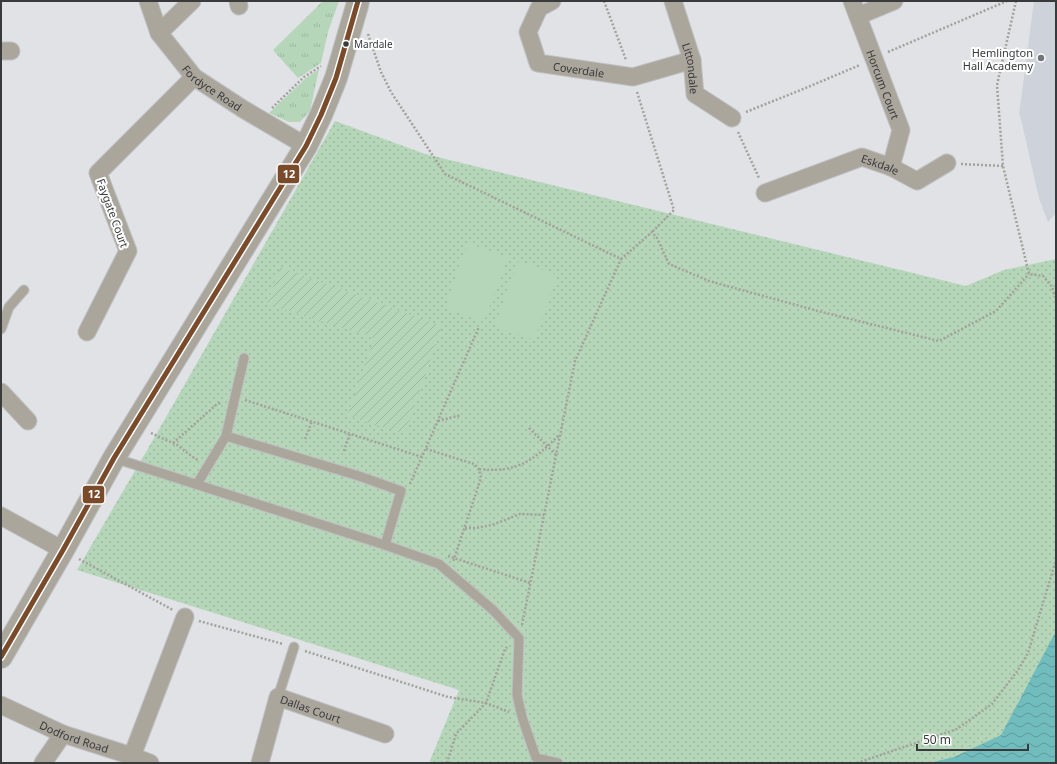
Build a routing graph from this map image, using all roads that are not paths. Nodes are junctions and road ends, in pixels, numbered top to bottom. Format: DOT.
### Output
graph roads {
  1 [pos="148,1"];
  2 [pos="192,1"];
  3 [pos="552,1"];
  4 [pos="673,1"];
  5 [pos="894,1"];
  6 [pos="357,4"];
  7 [pos="855,9"];
  8 [pos="159,33"];
  9 [pos="692,60"];
  10 [pos="194,77"];
  11 [pos="732,118"];
  12 [pos="306,146"];
  13 [pos="947,163"];
  14 [pos="891,168"];
  15 [pos="765,192"];
  16 [pos="24,290"];
  17 [pos="1,329"];
  18 [pos="87,332"];
  19 [pos="244,358"];
  20 [pos="1,392"];
  21 [pos="28,421"];
  22 [pos="226,436"];
  23 [pos="114,458"];
  24 [pos="197,484"];
  25 [pos="1,516"];
  26 [pos="385,545"];
  27 [pos="63,550"];
  28 [pos="185,617"];
  29 [pos="294,647"];
  30 [pos="1,657"];
  31 [pos="278,697"];
  32 [pos="1,705"];
  33 [pos="63,734"];
  34 [pos="385,734"];
  35 [pos="132,756"];
  36 [pos="43,763"];
  37 [pos="150,763"];
  38 [pos="260,763"];
  39 [pos="558,763"];
  1 -- 8 [label="street, Fordyce Road"];
  2 -- 8 [label="street"];
  3 -- 9 [label="street, Coverdale"];
  4 -- 9 [label="street, Littondale"];
  5 -- 7 [label="street"];
  6 -- 12 [label="street"];
  7 -- 14 [label="street, Horcum Court"];
  8 -- 10 [label="street, Fordyce Road"];
  9 -- 11 [label="street, Littondale"];
  10 -- 12 [label="street, Fordyce Road"];
  10 -- 18 [label="street, Faygate Court"];
  12 -- 23 [label="street"];
  13 -- 14 [label="street, Eskdale"];
  14 -- 15 [label="street, Eskdale"];
  16 -- 17 [label="lane"];
  19 -- 22 [label="lane"];
  20 -- 21 [label="street"];
  22 -- 24 [label="lane"];
  22 -- 26 [label="lane"];
  23 -- 24 [label="lane"];
  23 -- 27 [label="street"];
  24 -- 26 [label="lane"];
  25 -- 27 [label="street"];
  26 -- 39 [label="lane"];
  27 -- 30 [label="street"];
  28 -- 35 [label="street"];
  29 -- 31 [label="lane"];
  31 -- 34 [label="street, Dallas Court"];
  31 -- 38 [label="street, Dallas Court"];
  32 -- 33 [label="street, Dodford Road"];
  33 -- 35 [label="street, Dodford Road"];
  33 -- 36 [label="street"];
  35 -- 37 [label="street, Dodford Road"];
}
